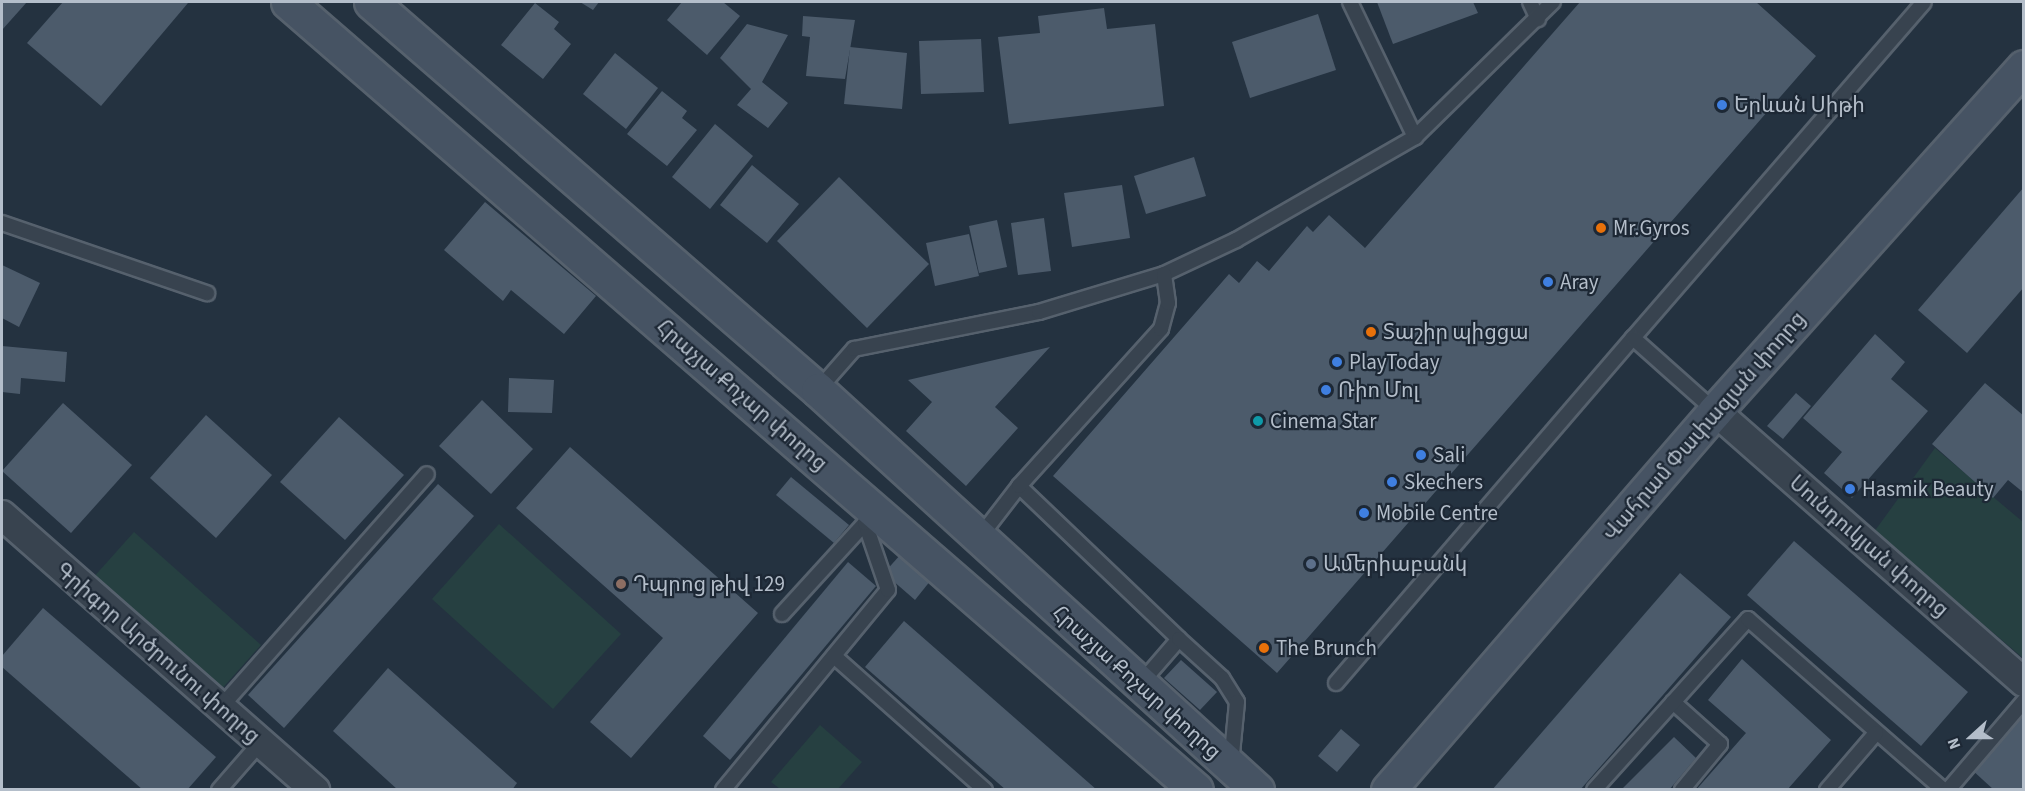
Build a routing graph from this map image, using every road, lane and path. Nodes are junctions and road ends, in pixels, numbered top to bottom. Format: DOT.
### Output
graph roads {
  1 [pos="370,2"];
  2 [pos="1350,2"];
  3 [pos="1530,2"];
  4 [pos="1553,2"];
  5 [pos="1924,2"];
  6 [pos="292,3"];
  7 [pos="1538,20"];
  8 [pos="2024,67"];
  9 [pos="1415,137"];
  10 [pos="2,223"];
  11 [pos="1164,274"];
  12 [pos="207,293"];
  13 [pos="1633,338"];
  14 [pos="818,390"];
  15 [pos="1715,411"];
  16 [pos="427,474"];
  17 [pos="1019,486"];
  18 [pos="2,515"];
  19 [pos="871,518"];
  20 [pos="979,538"];
  21 [pos="782,614"];
  22 [pos="1179,639"];
  23 [pos="834,656"];
  24 [pos="2024,682"];
  25 [pos="1141,683"];
  26 [pos="1336,683"];
  27 [pos="2024,701"];
  28 [pos="1673,702"];
  29 [pos="220,708"];
  30 [pos="1876,733"];
  31 [pos="260,742"];
  32 [pos="1230,766"];
  33 [pos="732,786"];
  34 [pos="219,789"];
  35 [pos="315,789"];
  36 [pos="986,789"];
  37 [pos="1196,789"];
  38 [pos="1257,789"];
  39 [pos="1388,789"];
  40 [pos="1594,789"];
  41 [pos="1682,789"];
  42 [pos="1827,789"];
  43 [pos="1943,789"];
  44 [pos="1948,789"];
  1 -- 14 [label="main road, Հրաչյա Քոչար փողոց"];
  2 -- 9 [label="lane"];
  3 -- 7 [label="lane"];
  4 -- 7 [label="lane"];
  5 -- 13 [label="lane"];
  6 -- 19 [label="main road, Հրաչյա Քոչար փողոց"];
  7 -- 9 [label="lane"];
  8 -- 15 [label="main road, Վահրամ Փափազյան փողոց"];
  9 -- 11 [label="lane"];
  10 -- 12 [label="lane"];
  11 -- 14 [label="lane"];
  11 -- 17 [label="lane"];
  13 -- 15 [label="lane"];
  13 -- 26 [label="lane"];
  14 -- 20 [label="main road, Հրաչյա Քոչար փողոց"];
  15 -- 24 [label="street, Սունդուկյան փողոց"];
  15 -- 39 [label="main road, Վահրամ Փափազյան փողոց"];
  16 -- 29 [label="lane"];
  17 -- 20 [label="lane"];
  17 -- 22 [label="lane"];
  18 -- 29 [label="street, Գրիգոր Արծրունու փողոց"];
  19 -- 21 [label="lane"];
  19 -- 23 [label="lane"];
  19 -- 37 [label="main road, Հրաչյա Քոչար փողոց"];
  20 -- 25 [label="main road, Հրաչյա Քոչար փողոց"];
  22 -- 25 [label="lane"];
  22 -- 32 [label="lane"];
  23 -- 33 [label="lane"];
  23 -- 36 [label="lane"];
  25 -- 32 [label="main road, Հրաչյա Քոչար փողոց"];
  27 -- 44 [label="lane"];
  28 -- 30 [label="lane"];
  28 -- 40 [label="lane"];
  28 -- 41 [label="lane"];
  29 -- 31 [label="street, Գրիգոր Արծրունու փողոց"];
  30 -- 42 [label="lane"];
  30 -- 43 [label="lane"];
  31 -- 34 [label="lane"];
  31 -- 35 [label="street, Գրիգոր Արծրունու փողոց"];
  32 -- 38 [label="main road, Հրաչյա Քոչար փողոց"];
}
